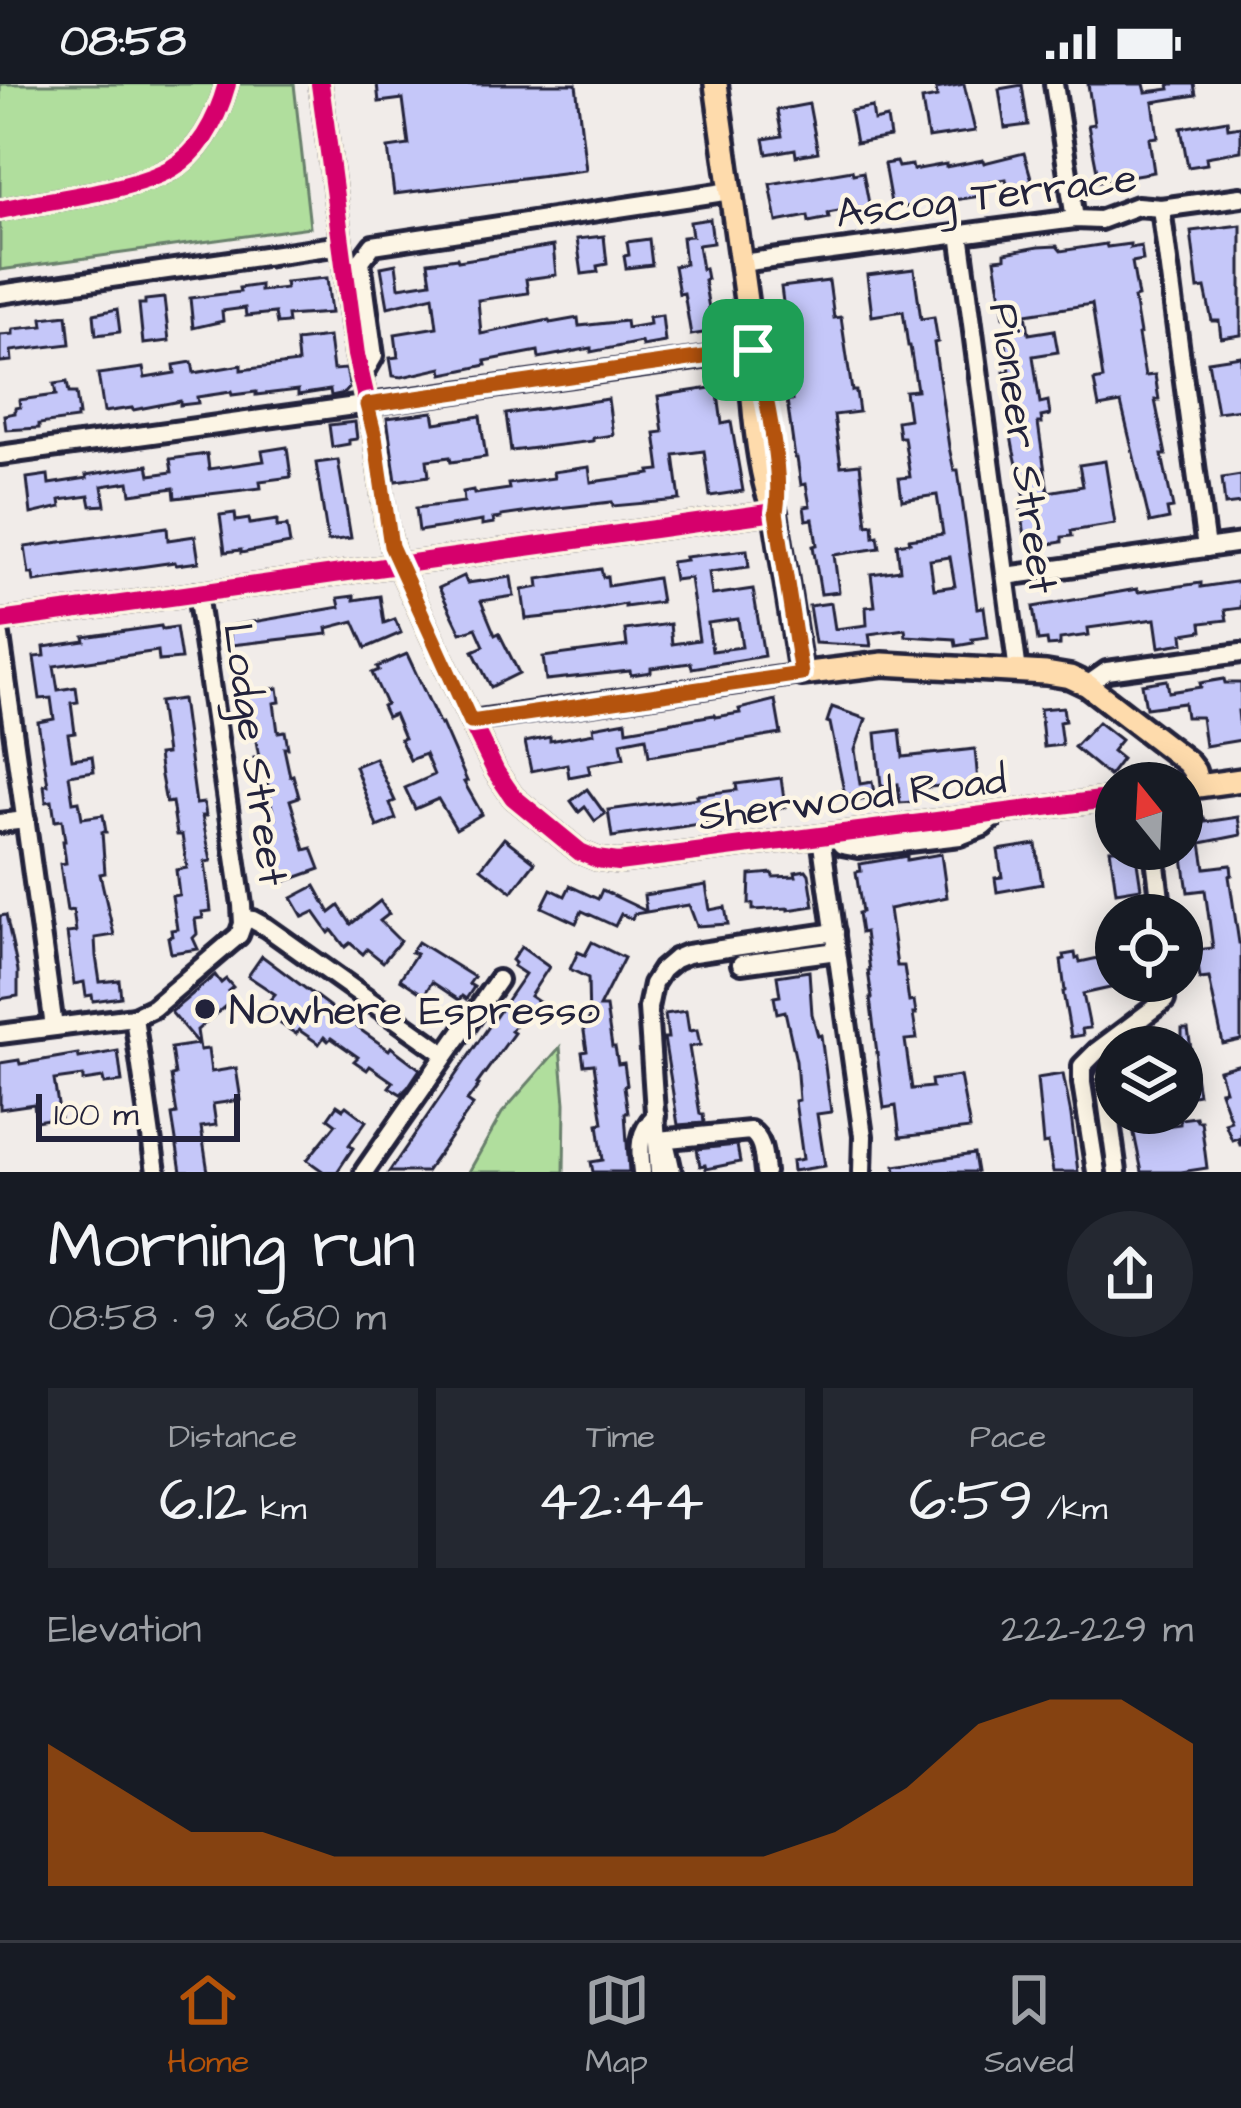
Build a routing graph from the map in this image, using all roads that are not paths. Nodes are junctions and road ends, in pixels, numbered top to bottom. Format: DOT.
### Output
graph roads {
  1 [pos="226,84"];
  2 [pos="320,84"];
  3 [pos="716,84"];
  4 [pos="1054,84"];
  5 [pos="731,191"];
  6 [pos="1241,196"];
  7 [pos="1161,208"];
  8 [pos="0,210"];
  9 [pos="1076,219"];
  10 [pos="960,233"];
  11 [pos="341,245"];
  12 [pos="741,263"];
  13 [pos="0,294"];
  14 [pos="753,350"];
  15 [pos="360,380"];
  16 [pos="367,405"];
  17 [pos="0,455"];
  18 [pos="776,512"];
  19 [pos="1241,543"];
  20 [pos="1207,548"];
  21 [pos="399,566"];
  22 [pos="1006,576"];
  23 [pos="197,593"];
  24 [pos="0,621"];
  25 [pos="0,636"];
  26 [pos="1241,653"];
  27 [pos="1018,672"];
  28 [pos="801,674"];
  29 [pos="1087,686"];
  30 [pos="471,722"];
  31 [pos="1187,762"];
  32 [pos="1241,780"];
  33 [pos="1203,785"];
  34 [pos="1095,801"];
  35 [pos="26,820"];
  36 [pos="0,823"];
  37 [pos="828,836"];
  38 [pos="244,920"];
  39 [pos="836,942"];
  40 [pos="741,964"];
  41 [pos="497,980"];
  42 [pos="1156,1002"];
  43 [pos="1160,1002"];
  44 [pos="134,1016"];
  45 [pos="1141,1026"];
  46 [pos="54,1027"];
  47 [pos="0,1034"];
  48 [pos="445,1054"];
  49 [pos="656,1115"];
  50 [pos="1112,1134"];
  51 [pos="863,1136"];
  52 [pos="658,1140"];
  53 [pos="156,1172"];
  54 [pos="364,1172"];
  55 [pos="642,1172"];
  56 [pos="658,1172"];
  57 [pos="672,1172"];
  58 [pos="765,1172"];
  59 [pos="862,1172"];
  60 [pos="874,1172"];
  61 [pos="1096,1172"];
  62 [pos="1117,1172"];
  1 -- 8 [label="street"];
  2 -- 11 [label="street"];
  3 -- 5 [label="main road"];
  4 -- 9 [label="street"];
  5 -- 12 [label="main road"];
  5 -- 15 [label="street"];
  6 -- 7 [label="street, Ascog Terrace"];
  7 -- 9 [label="street, Ascog Terrace"];
  7 -- 20 [label="street"];
  9 -- 10 [label="street, Ascog Terrace"];
  10 -- 12 [label="street, Ascog Terrace"];
  10 -- 22 [label="street, Pioneer Street"];
  11 -- 13 [label="street"];
  11 -- 15 [label="street"];
  12 -- 14 [label="main road"];
  14 -- 16 [label="street"];
  14 -- 18 [label="main road"];
  15 -- 16 [label="street"];
  16 -- 17 [label="street"];
  16 -- 21 [label="street"];
  18 -- 21 [label="street"];
  18 -- 28 [label="main road"];
  19 -- 20 [label="street"];
  20 -- 22 [label="street"];
  21 -- 23 [label="street"];
  21 -- 30 [label="street"];
  22 -- 27 [label="street, Pioneer Street"];
  23 -- 24 [label="street"];
  23 -- 38 [label="street, Lodge Street"];
  25 -- 35 [label="street"];
  26 -- 29 [label="street"];
  27 -- 28 [label="main road"];
  27 -- 29 [label="main road"];
  28 -- 30 [label="street"];
  29 -- 31 [label="main road"];
  30 -- 37 [label="street, Sherwood Road"];
  32 -- 33 [label="main road"];
  34 -- 37 [label="street, Sherwood Road"];
  35 -- 36 [label="street"];
  35 -- 46 [label="street"];
  37 -- 39 [label="street"];
  38 -- 44 [label="street, Lodge Street"];
  38 -- 48 [label="street"];
  39 -- 40 [label="street"];
  39 -- 49 [label="street"];
  39 -- 51 [label="street"];
  41 -- 48 [label="street"];
  42 -- 61 [label="street"];
  43 -- 45 [label="street"];
  44 -- 46 [label="street"];
  44 -- 53 [label="street"];
  46 -- 47 [label="street"];
  48 -- 54 [label="street"];
  49 -- 52 [label="street"];
  49 -- 55 [label="street"];
  50 -- 62 [label="street"];
  51 -- 59 [label="street"];
  51 -- 60 [label="street"];
  52 -- 56 [label="street"];
  52 -- 57 [label="street"];
  52 -- 58 [label="street"];
}
